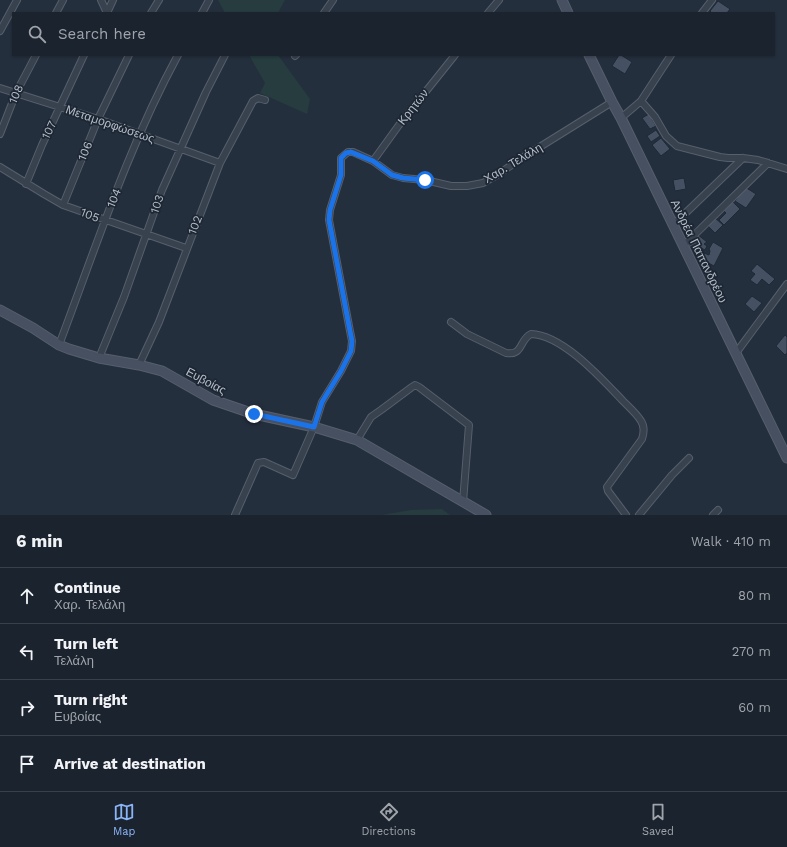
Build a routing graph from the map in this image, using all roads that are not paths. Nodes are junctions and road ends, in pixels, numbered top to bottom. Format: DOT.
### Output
graph roads {
  1 [pos="17,0"];
  2 [pos="63,0"];
  3 [pos="101,0"];
  4 [pos="113,0"];
  5 [pos="159,0"];
  6 [pos="209,0"];
  7 [pos="333,0"];
  8 [pos="499,0"];
  9 [pos="562,0"];
  10 [pos="712,0"];
  11 [pos="57,12"];
  12 [pos="107,12"];
  13 [pos="107,12"];
  14 [pos="152,12"];
  15 [pos="203,12"];
  16 [pos="325,12"];
  17 [pos="489,12"];
  18 [pos="568,12"];
  19 [pos="703,12"];
  20 [pos="0,31"];
  21 [pos="35,56"];
  22 [pos="84,56"];
  23 [pos="129,56"];
  24 [pos="178,56"];
  25 [pos="224,56"];
  26 [pos="453,56"];
  27 [pos="589,56"];
  28 [pos="671,56"];
  29 [pos="0,88"];
  30 [pos="16,93"];
  31 [pos="265,100"];
  32 [pos="641,100"];
  33 [pos="612,102"];
  34 [pos="60,107"];
  35 [pos="621,118"];
  36 [pos="98,120"];
  37 [pos="0,134"];
  38 [pos="139,134"];
  39 [pos="181,149"];
  40 [pos="743,158"];
  41 [pos="373,161"];
  42 [pos="220,163"];
  43 [pos="768,163"];
  44 [pos="0,168"];
  45 [pos="787,169"];
  46 [pos="26,184"];
  47 [pos="63,205"];
  48 [pos="104,220"];
  49 [pos="673,225"];
  50 [pos="147,234"];
  51 [pos="683,246"];
  52 [pos="186,248"];
  53 [pos="787,284"];
  54 [pos="0,310"];
  55 [pos="451,322"];
  56 [pos="59,345"];
  57 [pos="736,354"];
  58 [pos="100,358"];
  59 [pos="139,365"];
  60 [pos="314,427"];
  61 [pos="358,440"];
  62 [pos="689,458"];
  63 [pos="787,458"];
  64 [pos="463,502"];
  65 [pos="718,510"];
  66 [pos="480,514"];
  67 [pos="235,515"];
  68 [pos="626,515"];
  69 [pos="639,515"];
  70 [pos="713,515"];
  1 -- 20 [label="street"];
  2 -- 11 [label="street"];
  3 -- 12 [label="street"];
  4 -- 13 [label="street"];
  5 -- 14 [label="street"];
  6 -- 15 [label="street"];
  7 -- 16 [label="street"];
  8 -- 17 [label="street"];
  9 -- 18 [label="street"];
  10 -- 19 [label="street"];
  21 -- 30 [label="street, 108"];
  22 -- 34 [label="street, 107"];
  23 -- 36 [label="street, 106"];
  24 -- 38 [label="street, 104"];
  25 -- 39 [label="street, 103"];
  26 -- 41 [label="street, Κρητών"];
  27 -- 33 [label="street, Ανδρέα Παπανδρέου"];
  28 -- 32 [label="street"];
  29 -- 30 [label="street, Μεταμορφώσεως"];
  30 -- 34 [label="street, Μεταμορφώσεως"];
  30 -- 37 [label="street, 108"];
  31 -- 42 [label="street, 102"];
  32 -- 35 [label="street"];
  32 -- 40 [label="street"];
  33 -- 35 [label="street, Ανδρέα Παπανδρέου"];
  33 -- 41 [label="street, Χαρ. Τελάλη"];
  34 -- 36 [label="street, Μεταμορφώσεως"];
  34 -- 46 [label="street, 107"];
  35 -- 49 [label="street, Ανδρέα Παπανδρέου"];
  36 -- 38 [label="street, Μεταμορφώσεως"];
  36 -- 47 [label="street, 106"];
  38 -- 39 [label="street, Μεταμορφώσεως"];
  38 -- 48 [label="street, 104"];
  39 -- 42 [label="street, Μεταμορφώσεως"];
  39 -- 50 [label="street, 103"];
  40 -- 43 [label="street"];
  40 -- 49 [label="street"];
  41 -- 60 [label="street, Χαρ. Τελάλη"];
  42 -- 52 [label="street, 102"];
  43 -- 45 [label="street"];
  43 -- 51 [label="street"];
  44 -- 46 [label="street, 105"];
  46 -- 47 [label="street, 105"];
  47 -- 48 [label="street, 105"];
  48 -- 50 [label="street, 105"];
  48 -- 56 [label="street, 104"];
  49 -- 51 [label="street, Ανδρέα Παπανδρέου"];
  50 -- 52 [label="street, 105"];
  50 -- 58 [label="street, 103"];
  51 -- 57 [label="street, Ανδρέα Παπανδρέου"];
  52 -- 59 [label="street, 102"];
  53 -- 57 [label="street"];
  54 -- 56 [label="street, Ευβοίας"];
  55 -- 68 [label="street"];
  56 -- 58 [label="street, Ευβοίας"];
  57 -- 63 [label="street, Ανδρέα Παπανδρέου"];
  58 -- 59 [label="street, Ευβοίας"];
  59 -- 60 [label="street, Ευβοίας"];
  60 -- 61 [label="street, Ευβοίας"];
  60 -- 67 [label="street"];
  61 -- 64 [label="street, Ευβοίας"];
  61 -- 64 [label="street"];
  62 -- 69 [label="street"];
  64 -- 66 [label="street, Ευβοίας"];
  65 -- 70 [label="street"];
}
